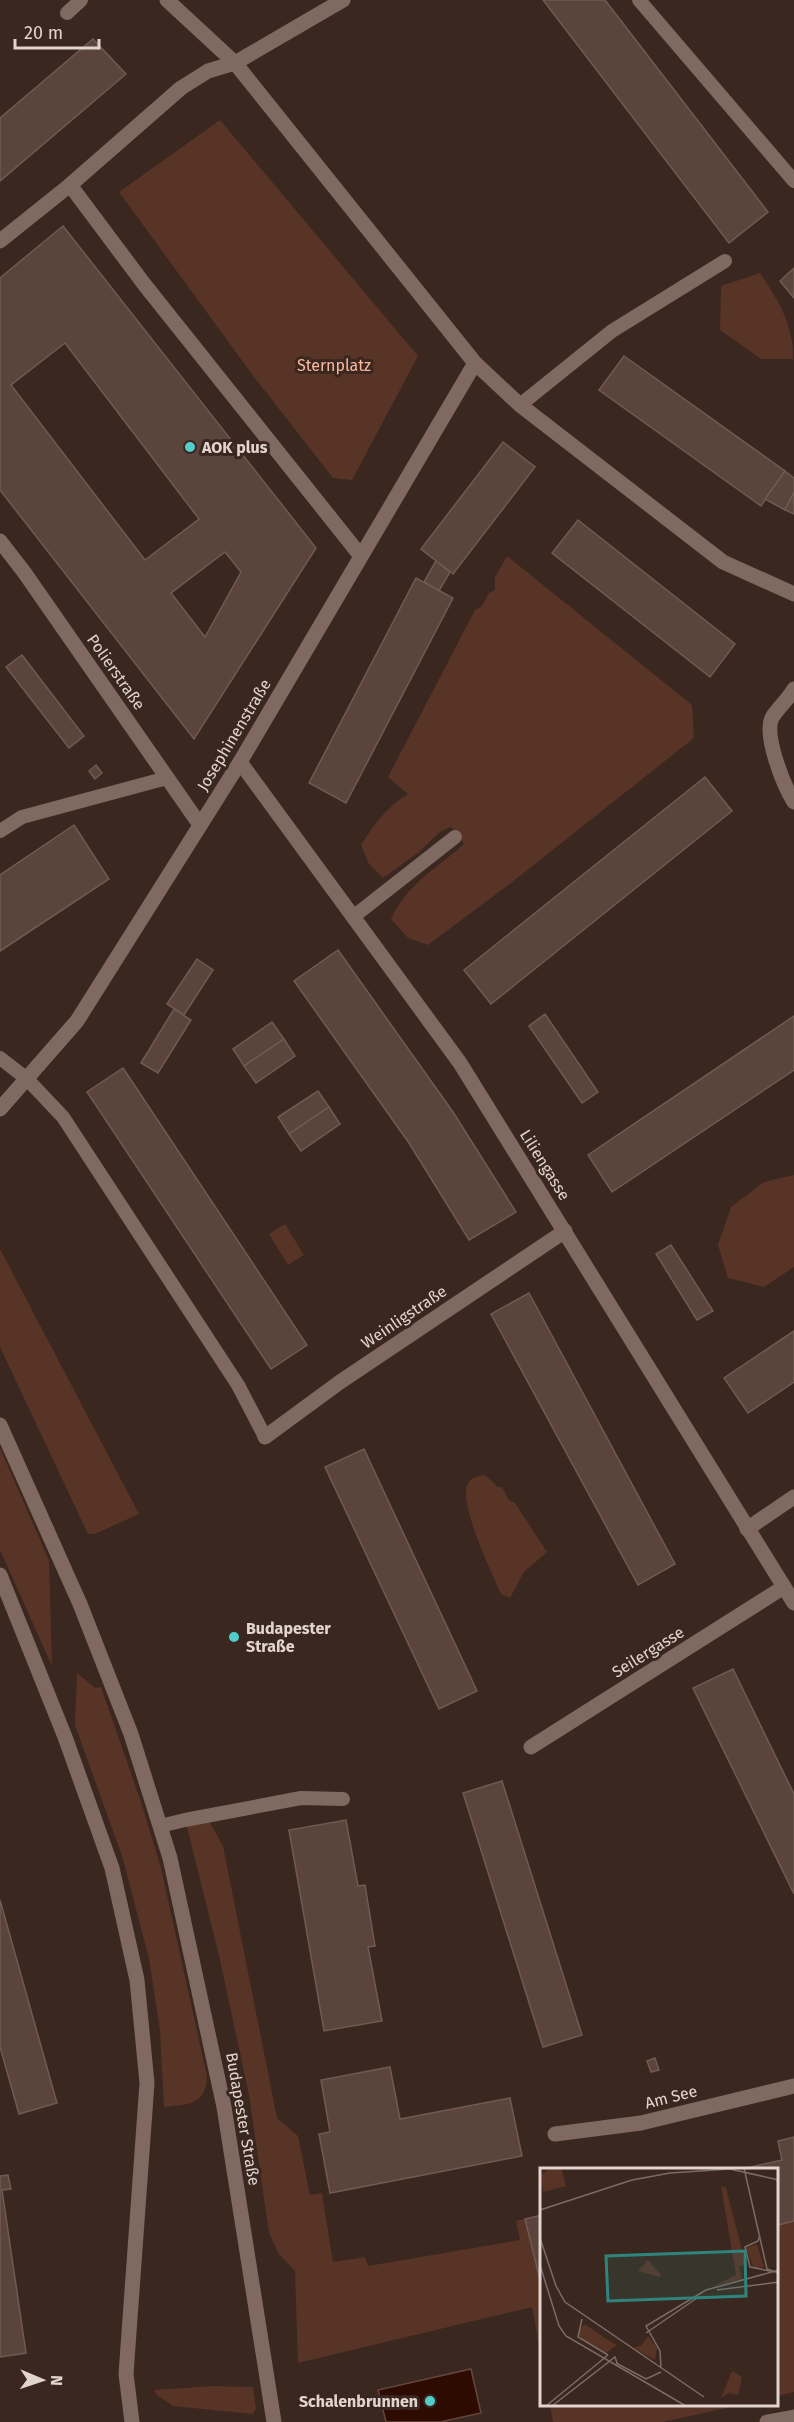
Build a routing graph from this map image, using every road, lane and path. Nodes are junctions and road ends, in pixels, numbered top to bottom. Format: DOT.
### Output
graph roads {
  1 [pos="81,0"];
  2 [pos="167,0"];
  3 [pos="343,0"];
  4 [pos="639,0"];
  5 [pos="67,13"];
  6 [pos="235,63"];
  7 [pos="794,181"];
  8 [pos="70,185"];
  9 [pos="0,241"];
  10 [pos="725,261"];
  11 [pos="475,363"];
  12 [pos="520,405"];
  13 [pos="0,541"];
  14 [pos="360,555"];
  15 [pos="794,594"];
  16 [pos="794,689"];
  17 [pos="240,762"];
  18 [pos="167,778"];
  19 [pos="794,802"];
  20 [pos="200,825"];
  21 [pos="0,831"];
  22 [pos="455,837"];
  23 [pos="353,917"];
  24 [pos="0,1058"];
  25 [pos="27,1079"];
  26 [pos="0,1109"];
  27 [pos="565,1231"];
  28 [pos="0,1425"];
  29 [pos="265,1437"];
  30 [pos="794,1497"];
  31 [pos="747,1529"];
  32 [pos="0,1575"];
  33 [pos="784,1587"];
  34 [pos="794,1603"];
  35 [pos="531,1747"];
  36 [pos="344,1799"];
  37 [pos="160,1826"];
  38 [pos="794,2086"];
  39 [pos="555,2134"];
  40 [pos="794,2417"];
  41 [pos="132,2422"];
  42 [pos="274,2422"];
  43 [pos="767,2422"];
  1 -- 5 [label="lane"];
  2 -- 6 [label="street"];
  3 -- 6 [label="street"];
  4 -- 7 [label="lane"];
  6 -- 8 [label="street"];
  6 -- 11 [label="street"];
  8 -- 9 [label="street"];
  8 -- 14 [label="street"];
  10 -- 12 [label="lane"];
  11 -- 12 [label="street"];
  11 -- 14 [label="street, Josephinenstraße"];
  12 -- 15 [label="street"];
  13 -- 18 [label="street, Polierstraße"];
  14 -- 17 [label="street, Josephinenstraße"];
  16 -- 19 [label="street"];
  17 -- 20 [label="street, Josephinenstraße"];
  17 -- 23 [label="street, Liliengasse"];
  18 -- 20 [label="street, Polierstraße"];
  18 -- 21 [label="lane"];
  20 -- 25 [label="street, Josephinenstraße"];
  22 -- 23 [label="lane"];
  23 -- 27 [label="street, Liliengasse"];
  24 -- 25 [label="lane"];
  25 -- 26 [label="street, Josephinenstraße"];
  25 -- 29 [label="lane"];
  27 -- 29 [label="street, Weinligstraße"];
  27 -- 31 [label="street, Liliengasse"];
  28 -- 37 [label="street, Budapester Straße"];
  30 -- 31 [label="street"];
  31 -- 33 [label="street, Liliengasse"];
  32 -- 41 [label="street"];
  33 -- 34 [label="street, Liliengasse"];
  33 -- 35 [label="street, Seilergasse"];
  36 -- 37 [label="lane"];
  37 -- 42 [label="street, Budapester Straße"];
  38 -- 39 [label="street, Am See"];
  40 -- 43 [label="street"];
}
